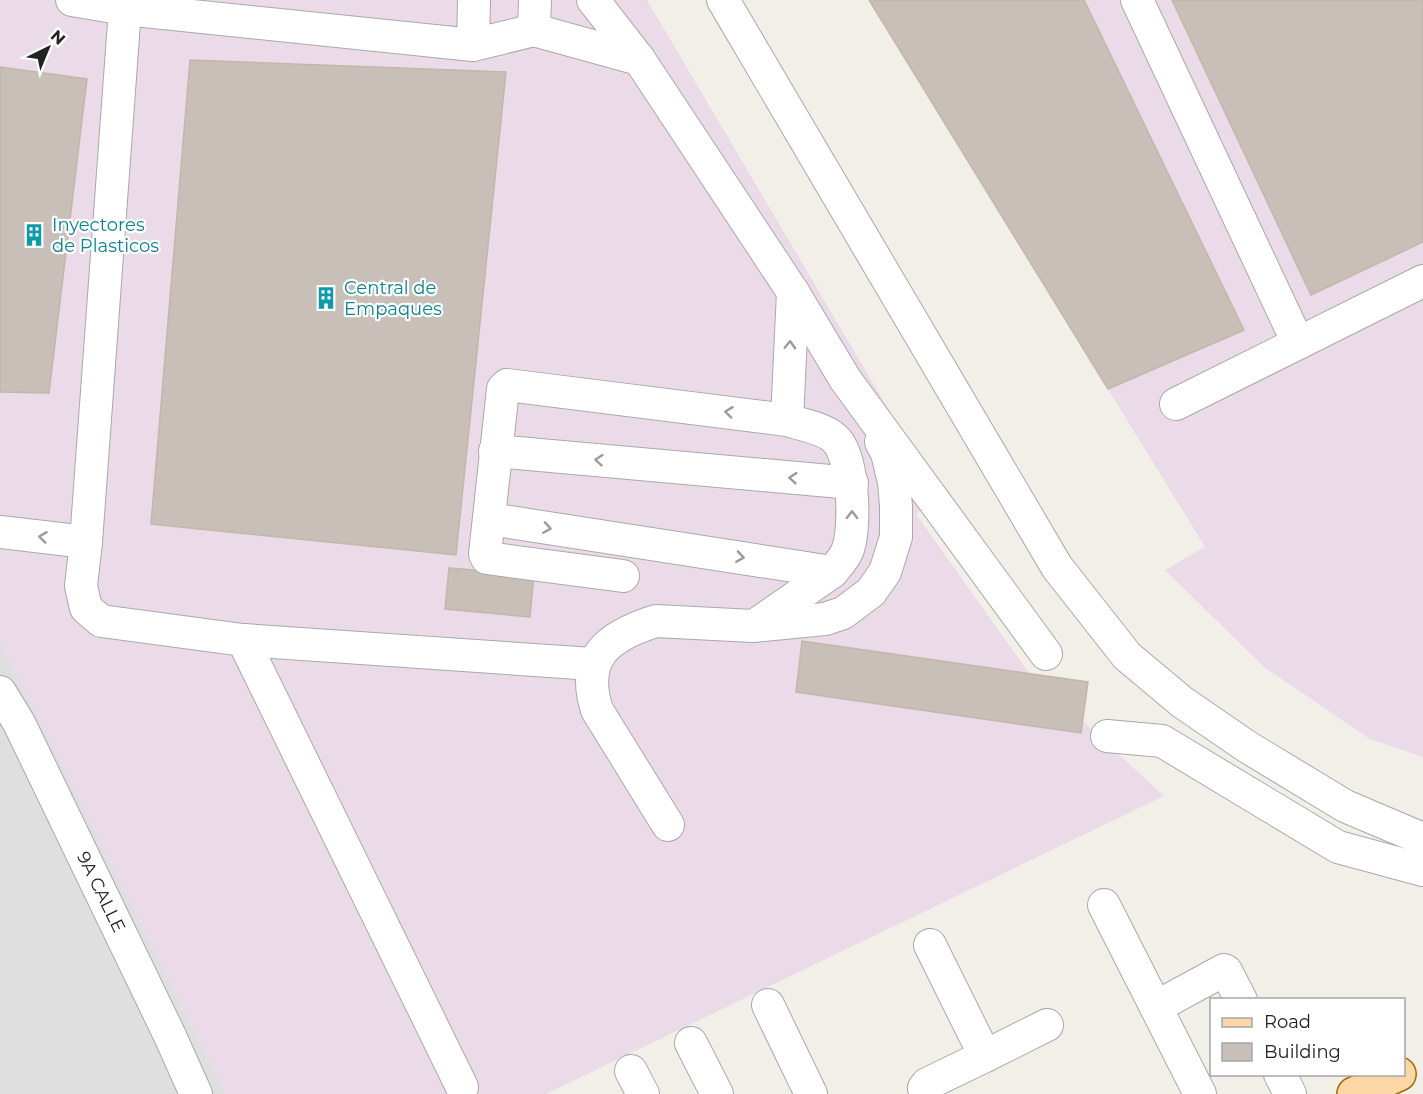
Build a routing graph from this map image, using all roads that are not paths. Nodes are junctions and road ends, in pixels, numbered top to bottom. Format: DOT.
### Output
graph roads {
  1 [pos="72,0"];
  2 [pos="474,0"];
  3 [pos="593,0"];
  4 [pos="723,0"];
  5 [pos="1137,0"];
  6 [pos="127,3"];
  7 [pos="205,8"];
  8 [pos="535,15"];
  9 [pos="473,45"];
  10 [pos="639,59"];
  11 [pos="1421,286"];
  12 [pos="792,292"];
  13 [pos="1298,343"];
  14 [pos="845,379"];
  15 [pos="1176,405"];
  16 [pos="787,420"];
  17 [pos="495,451"];
  18 [pos="852,483"];
  19 [pos="490,519"];
  20 [pos="0,532"];
  21 [pos="86,542"];
  22 [pos="832,572"];
  23 [pos="623,576"];
  24 [pos="753,626"];
  25 [pos="243,640"];
  26 [pos="1046,654"];
  27 [pos="593,664"];
  28 [pos="0,692"];
  29 [pos="1107,736"];
  30 [pos="668,825"];
  31 [pos="1423,839"];
  32 [pos="1423,870"];
  33 [pos="1104,905"];
  34 [pos="930,945"];
  35 [pos="1240,998"];
  36 [pos="768,1005"];
  37 [pos="1156,1007"];
  38 [pos="1047,1025"];
  39 [pos="691,1043"];
  40 [pos="985,1056"];
  41 [pos="1423,1064"];
  42 [pos="1405,1072"];
  43 [pos="1281,1076"];
  44 [pos="1394,1076"];
  45 [pos="462,1087"];
  46 [pos="195,1094"];
  47 [pos="717,1094"];
  48 [pos="811,1094"];
  49 [pos="927,1094"];
  50 [pos="1200,1094"];
  51 [pos="1290,1094"];
  52 [pos="1354,1094"];
  1 -- 6 [label="street"];
  2 -- 9 [label="street"];
  3 -- 10 [label="street"];
  4 -- 31 [label="street"];
  5 -- 13 [label="street"];
  6 -- 7 [label="street"];
  6 -- 21 [label="street"];
  7 -- 9 [label="street"];
  8 -- 9 [label="street"];
  8 -- 10 [label="street"];
  10 -- 12 [label="street"];
  11 -- 13 [label="street"];
  12 -- 14 [label="street"];
  16 -- 12 [label="street, one-way"];
  13 -- 15 [label="street"];
  14 -- 24 [label="street"];
  14 -- 26 [label="street"];
  16 -- 17 [label="street, one-way"];
  16 -- 18 [label="street"];
  18 -- 17 [label="street, one-way"];
  17 -- 19 [label="street"];
  22 -- 18 [label="street, one-way"];
  19 -- 22 [label="street, one-way"];
  19 -- 23 [label="street"];
  21 -- 20 [label="street, one-way"];
  21 -- 25 [label="street"];
  22 -- 24 [label="street"];
  24 -- 27 [label="street"];
  25 -- 27 [label="street"];
  25 -- 45 [label="street"];
  27 -- 30 [label="street"];
  28 -- 46 [label="street, 9A CALLE"];
  29 -- 32 [label="street"];
  33 -- 37 [label="street"];
  34 -- 40 [label="street"];
  35 -- 37 [label="street"];
  36 -- 48 [label="street"];
  37 -- 50 [label="street"];
  38 -- 40 [label="street"];
  39 -- 47 [label="street"];
  40 -- 49 [label="street"];
  41 -- 42 [label="main road"];
  43 -- 51 [label="street"];
  44 -- 52 [label="main road"];
}
